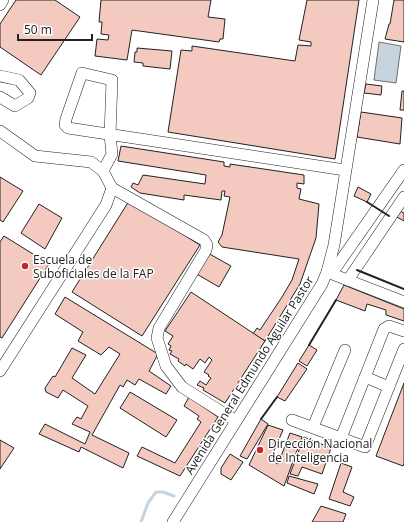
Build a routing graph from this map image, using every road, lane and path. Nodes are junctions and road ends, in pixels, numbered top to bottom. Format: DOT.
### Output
graph roads {
  1 [pos="3,0"];
  2 [pos="373,0"];
  3 [pos="0,5"];
  4 [pos="0,76"];
  5 [pos="0,97"];
  6 [pos="0,131"];
  7 [pos="110,135"];
  8 [pos="103,170"];
  9 [pos="345,170"];
  10 [pos="404,170"];
  11 [pos="112,188"];
  12 [pos="404,198"];
  13 [pos="329,273"];
  14 [pos="348,280"];
  15 [pos="404,302"];
  16 [pos="404,331"];
  17 [pos="345,350"];
  18 [pos="404,350"];
  19 [pos="0,371"];
  20 [pos="365,377"];
  21 [pos="389,387"];
  22 [pos="292,420"];
  23 [pos="236,421"];
  24 [pos="313,427"];
  25 [pos="341,438"];
  26 [pos="173,522"];
  1 -- 3 [label="street"];
  2 -- 9 [label="street, Avenida General Edmundo Aguilar Pastor"];
  4 -- 5 [label="street"];
  6 -- 8 [label="street"];
  7 -- 7 [label="street"];
  7 -- 8 [label="street"];
  7 -- 9 [label="street"];
  8 -- 11 [label="street"];
  9 -- 13 [label="street, Avenida General Edmundo Aguilar Pastor"];
  10 -- 13 [label="street"];
  11 -- 19 [label="street"];
  11 -- 23 [label="street"];
  12 -- 14 [label="street"];
  13 -- 14 [label="street"];
  13 -- 23 [label="street, Avenida General Edmundo Aguilar Pastor"];
  14 -- 15 [label="street"];
  16 -- 20 [label="street"];
  17 -- 24 [label="street"];
  18 -- 21 [label="street"];
  20 -- 21 [label="street"];
  20 -- 25 [label="street"];
  21 -- 25 [label="street"];
  22 -- 24 [label="street"];
  23 -- 26 [label="street, Avenida General Edmundo Aguilar Pastor"];
  24 -- 25 [label="street"];
}
